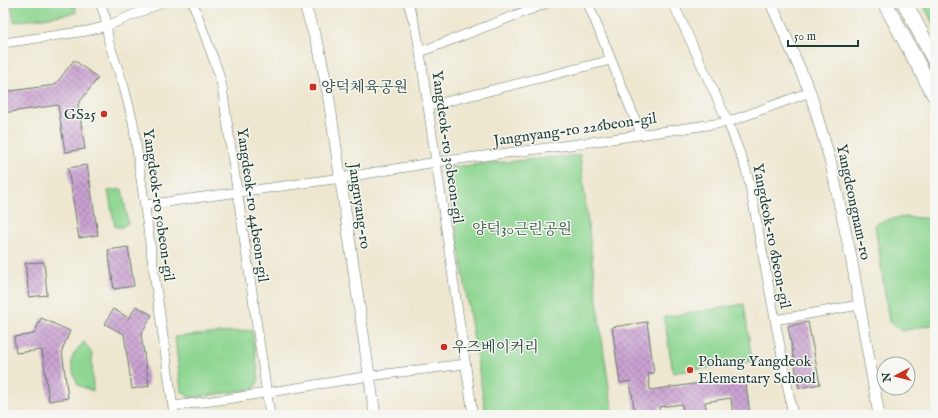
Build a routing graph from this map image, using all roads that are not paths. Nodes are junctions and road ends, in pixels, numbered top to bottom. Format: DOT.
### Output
graph roads {
  1 [pos="100,3"];
  2 [pos="161,3"];
  3 [pos="193,3"];
  4 [pos="304,3"];
  5 [pos="408,3"];
  6 [pos="547,3"];
  7 [pos="588,3"];
  8 [pos="673,3"];
  9 [pos="772,3"];
  10 [pos="885,3"];
  11 [pos="904,3"];
  12 [pos="107,26"];
  13 [pos="3,43"];
  14 [pos="420,52"];
  15 [pos="611,60"];
  16 [pos="935,61"];
  17 [pos="810,92"];
  18 [pos="935,96"];
  19 [pos="428,106"];
  20 [pos="728,122"];
  21 [pos="641,134"];
  22 [pos="436,162"];
  23 [pos="341,178"];
  24 [pos="237,192"];
  25 [pos="144,205"];
  26 [pos="859,306"];
  27 [pos="775,320"];
  28 [pos="465,364"];
  29 [pos="370,376"];
  30 [pos="267,393"];
  31 [pos="173,411"];
  32 [pos="270,415"];
  33 [pos="375,415"];
  34 [pos="473,415"];
  35 [pos="793,415"];
  36 [pos="879,415"];
  1 -- 12 [label="street, Yangdeok-ro 50beon-gil"];
  2 -- 12 [label="street"];
  3 -- 24 [label="street, Yangdeok-ro 44beon-gil"];
  4 -- 23 [label="street, Jangnyang-ro"];
  5 -- 14 [label="street, Yangdeok-ro 30beon-gil"];
  6 -- 14 [label="street"];
  7 -- 15 [label="street"];
  8 -- 20 [label="street, Yangdeok-ro 6beon-gil"];
  9 -- 17 [label="street, Yangdeongnam-ro"];
  10 -- 18 [label="main road"];
  11 -- 16 [label="main road"];
  12 -- 13 [label="street"];
  12 -- 25 [label="street, Yangdeok-ro 50beon-gil"];
  14 -- 19 [label="street, Yangdeok-ro 30beon-gil"];
  15 -- 19 [label="street"];
  15 -- 21 [label="street"];
  17 -- 20 [label="street, Jangnyang-ro 226beon-gil"];
  17 -- 26 [label="street, Yangdeongnam-ro"];
  19 -- 22 [label="street, Yangdeok-ro 30beon-gil"];
  20 -- 21 [label="street, Jangnyang-ro 226beon-gil"];
  20 -- 27 [label="street, Yangdeok-ro 6beon-gil"];
  21 -- 22 [label="street, Jangnyang-ro 226beon-gil"];
  22 -- 23 [label="street, Jangnyang-ro 226beon-gil"];
  22 -- 28 [label="street, Yangdeok-ro 30beon-gil"];
  23 -- 24 [label="street, Jangnyang-ro 226beon-gil"];
  23 -- 29 [label="street, Jangnyang-ro"];
  24 -- 25 [label="street, Jangnyang-ro 226beon-gil"];
  24 -- 30 [label="street, Yangdeok-ro 44beon-gil"];
  25 -- 31 [label="street, Yangdeok-ro 50beon-gil"];
  26 -- 27 [label="street"];
  26 -- 36 [label="street, Yangdeongnam-ro"];
  27 -- 35 [label="street, Yangdeok-ro 6beon-gil"];
  28 -- 29 [label="street"];
  28 -- 34 [label="street, Yangdeok-ro 30beon-gil"];
  29 -- 30 [label="street"];
  29 -- 33 [label="street, Jangnyang-ro"];
  30 -- 31 [label="street"];
  30 -- 32 [label="street, Yangdeok-ro 44beon-gil"];
}
